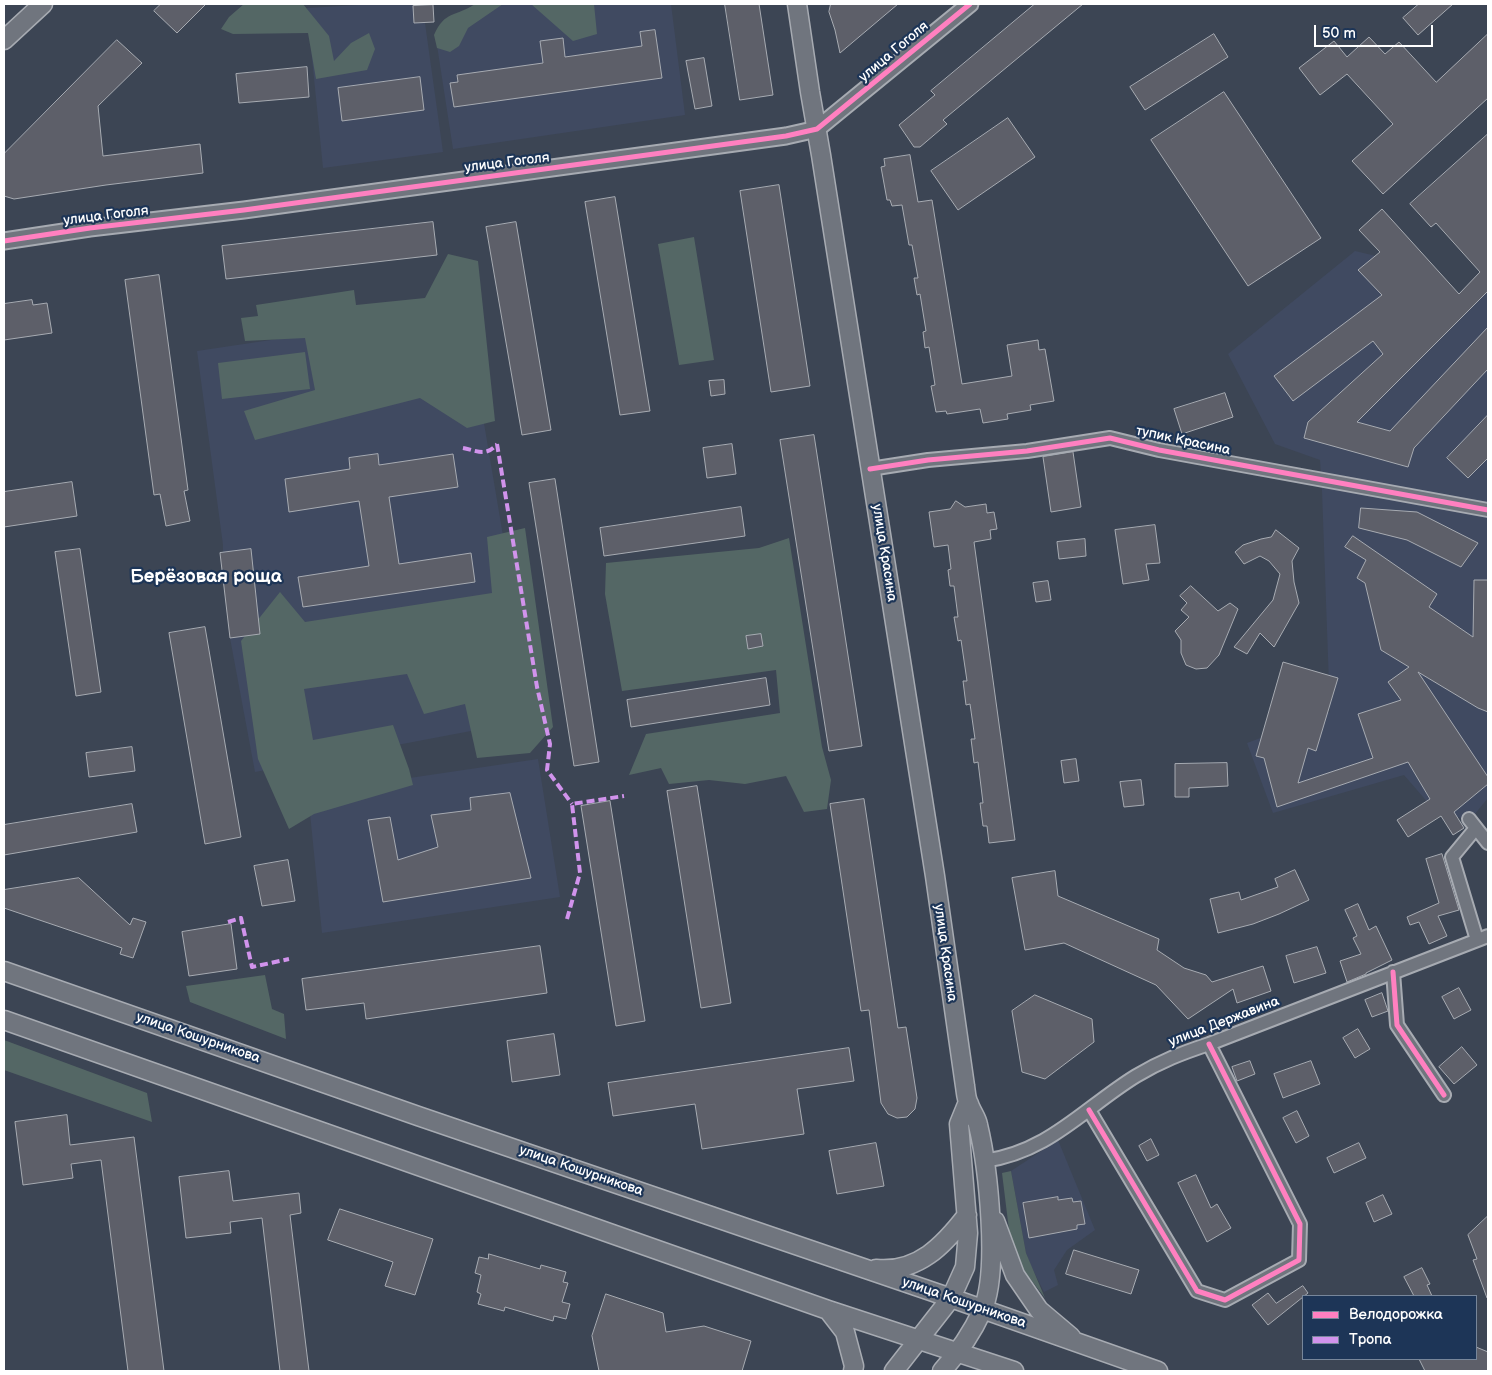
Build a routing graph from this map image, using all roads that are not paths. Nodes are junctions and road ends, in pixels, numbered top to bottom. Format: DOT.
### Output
graph roads {
  1 [pos="43,4"];
  2 [pos="797,4"];
  3 [pos="970,4"];
  4 [pos="4,40"];
  5 [pos="817,129"];
  6 [pos="4,242"];
  7 [pos="870,469"];
  8 [pos="1488,510"];
  9 [pos="1488,843"];
  10 [pos="1482,938"];
  11 [pos="4,971"];
  12 [pos="1393,972"];
  13 [pos="4,1020"];
  14 [pos="1209,1044"];
  15 [pos="1444,1095"];
  16 [pos="968,1102"];
  17 [pos="1089,1110"];
  18 [pos="984,1161"];
  19 [pos="990,1205"];
  20 [pos="967,1214"];
  21 [pos="859,1267"];
  22 [pos="951,1298"];
  23 [pos="828,1310"];
  24 [pos="983,1310"];
  25 [pos="919,1339"];
  26 [pos="1079,1343"];
  27 [pos="958,1353"];
  28 [pos="853,1371"];
  29 [pos="894,1371"];
  30 [pos="942,1371"];
  31 [pos="1014,1371"];
  32 [pos="1158,1371"];
  1 -- 4 [label="main road"];
  2 -- 5 [label="main road, улица Красина"];
  3 -- 5 [label="street, улица Гоголя"];
  5 -- 6 [label="street, улица Гоголя"];
  5 -- 7 [label="main road, улица Красина"];
  7 -- 8 [label="street, тупик Красина"];
  7 -- 16 [label="main road, улица Красина"];
  9 -- 10 [label="street"];
  10 -- 12 [label="street, улица Державина"];
  11 -- 21 [label="main road, улица Кошурникова"];
  12 -- 14 [label="street, улица Державина"];
  12 -- 15 [label="street"];
  13 -- 23 [label="main road"];
  14 -- 17 [label="street, улица Державина"];
  14 -- 17 [label="street"];
  16 -- 18 [label="main road, улица Красина"];
  16 -- 20 [label="main road, улица Красина"];
  17 -- 18 [label="street, улица Державина"];
  18 -- 19 [label="main road, улица Красина"];
  19 -- 24 [label="main road, улица Красина"];
  19 -- 26 [label="main road"];
  20 -- 21 [label="main road"];
  20 -- 22 [label="main road, улица Красина"];
  21 -- 22 [label="main road, улица Кошурникова"];
  22 -- 24 [label="main road, улица Кошурникова"];
  22 -- 25 [label="main road, улица Красина"];
  23 -- 25 [label="main road"];
  23 -- 28 [label="main road"];
  24 -- 26 [label="main road, улица Кошурникова"];
  24 -- 27 [label="main road, улица Красина"];
  25 -- 27 [label="main road"];
  25 -- 29 [label="main road, улица Красина"];
  26 -- 32 [label="main road, улица Кошурникова"];
  27 -- 30 [label="main road, улица Красина"];
  27 -- 31 [label="main road"];
}
